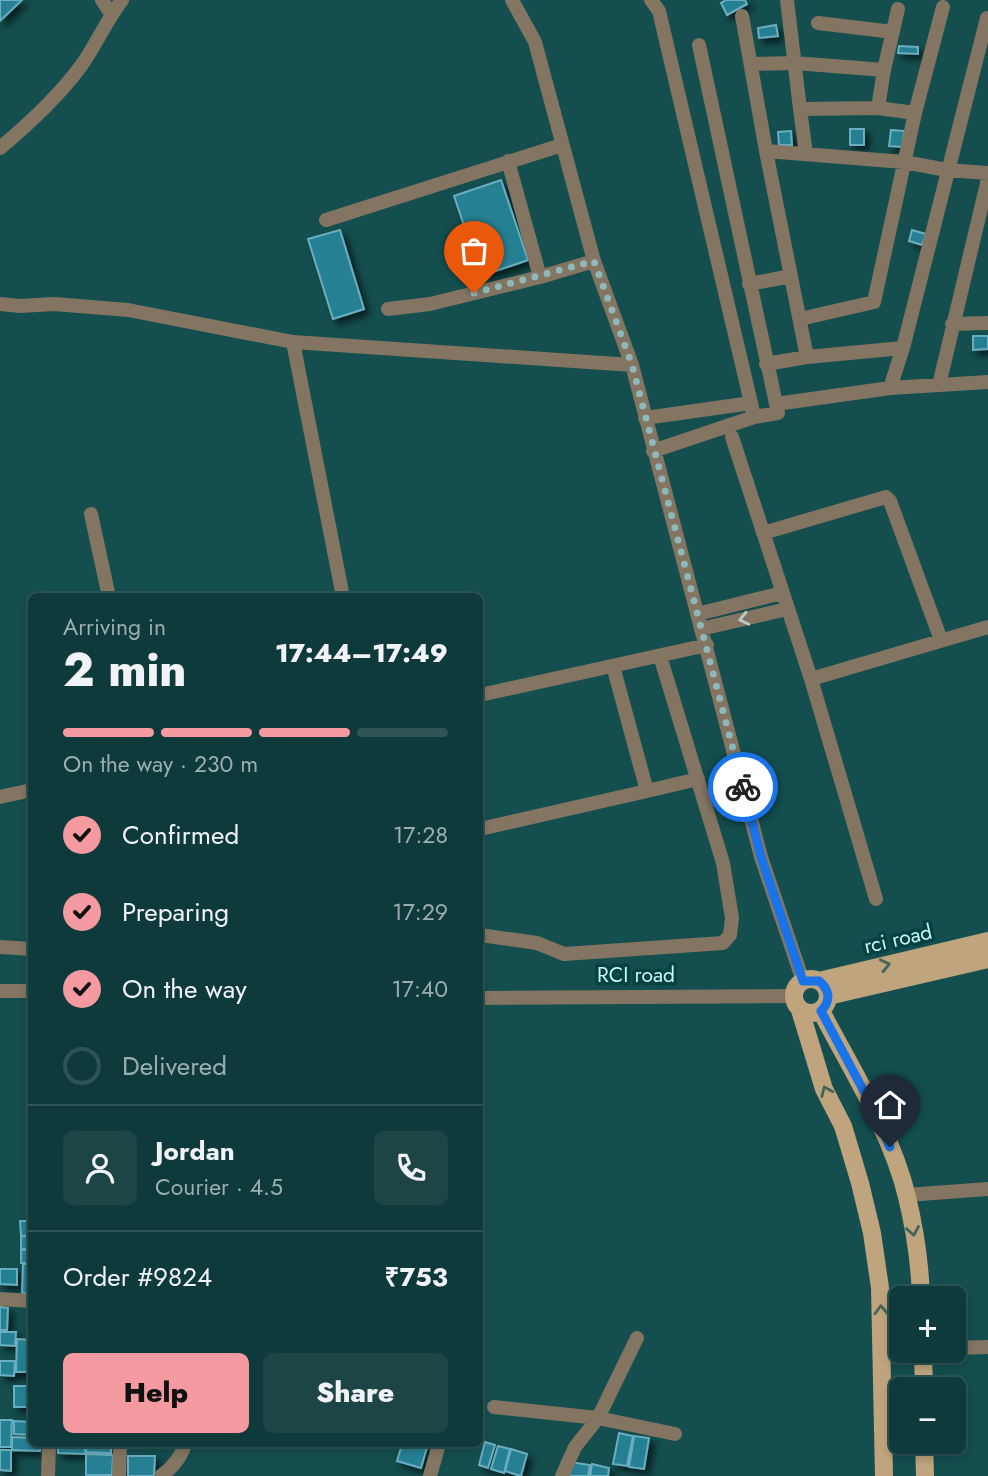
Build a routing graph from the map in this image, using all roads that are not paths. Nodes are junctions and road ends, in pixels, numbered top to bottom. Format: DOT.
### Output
graph roads {
  1 [pos="102,0"];
  2 [pos="122,0"];
  3 [pos="512,0"];
  4 [pos="787,0"];
  5 [pos="656,4"];
  6 [pos="943,7"];
  7 [pos="898,9"];
  8 [pos="111,14"];
  9 [pos="743,16"];
  10 [pos="987,18"];
  11 [pos="818,23"];
  12 [pos="893,32"];
  13 [pos="699,45"];
  14 [pos="795,63"];
  15 [pos="751,64"];
  16 [pos="884,70"];
  17 [pos="878,108"];
  18 [pos="800,109"];
  19 [pos="915,113"];
  20 [pos="562,145"];
  21 [pos="0,148"];
  22 [pos="766,151"];
  23 [pos="806,154"];
  24 [pos="508,162"];
  25 [pos="904,162"];
  26 [pos="947,170"];
  27 [pos="988,173"];
  28 [pos="988,179"];
  29 [pos="326,220"];
  30 [pos="594,261"];
  31 [pos="791,276"];
  32 [pos="540,277"];
  33 [pos="749,284"];
  34 [pos="0,304"];
  35 [pos="388,309"];
  36 [pos="800,319"];
  37 [pos="988,323"];
  38 [pos="952,324"];
  39 [pos="293,342"];
  40 [pos="903,348"];
  41 [pos="807,357"];
  42 [pos="766,364"];
  43 [pos="632,365"];
  44 [pos="988,382"];
  45 [pos="939,385"];
  46 [pos="890,388"];
  47 [pos="776,404"];
  48 [pos="752,410"];
  49 [pos="645,418"];
  50 [pos="732,438"];
  51 [pos="653,451"];
  52 [pos="91,514"];
  53 [pos="763,533"];
  54 [pos="108,593"];
  55 [pos="342,593"];
  56 [pos="782,593"];
  57 [pos="788,608"];
  58 [pos="697,614"];
  59 [pos="988,627"];
  60 [pos="701,629"];
  61 [pos="941,640"];
  62 [pos="707,645"];
  63 [pos="660,656"];
  64 [pos="613,666"];
  65 [pos="811,679"];
  66 [pos="483,694"];
  67 [pos="698,779"];
  68 [pos="28,791"];
  69 [pos="647,791"];
  70 [pos="0,797"];
  71 [pos="483,828"];
  72 [pos="876,900"];
  73 [pos="483,935"];
  74 [pos="988,942"];
  75 [pos="0,947"];
  76 [pos="28,948"];
  77 [pos="988,959"];
  78 [pos="811,981"];
  79 [pos="0,991"];
  80 [pos="28,991"];
  81 [pos="483,998"];
  82 [pos="796,1003"];
  83 [pos="825,1004"];
  84 [pos="988,1189"];
  85 [pos="907,1195"];
  86 [pos="922,1286"];
  87 [pos="0,1299"];
  88 [pos="28,1301"];
  89 [pos="636,1338"];
  90 [pos="988,1347"];
  91 [pos="966,1348"];
  92 [pos="494,1406"];
  93 [pos="597,1418"];
  94 [pos="675,1434"];
  95 [pos="50,1447"];
  96 [pos="120,1447"];
  97 [pos="184,1447"];
  98 [pos="438,1447"];
  99 [pos="924,1454"];
  100 [pos="48,1476"];
  101 [pos="119,1476"];
  102 [pos="161,1476"];
  103 [pos="430,1476"];
  104 [pos="562,1476"];
  105 [pos="884,1476"];
  106 [pos="925,1476"];
  1 -- 8 [label="street"];
  2 -- 8 [label="street"];
  3 -- 20 [label="street"];
  4 -- 14 [label="street"];
  5 -- 48 [label="street"];
  6 -- 19 [label="street"];
  7 -- 12 [label="street"];
  8 -- 21 [label="street"];
  9 -- 15 [label="street"];
  10 -- 26 [label="street"];
  11 -- 12 [label="street"];
  12 -- 16 [label="street"];
  13 -- 33 [label="street"];
  14 -- 15 [label="street"];
  14 -- 16 [label="street"];
  14 -- 18 [label="street"];
  15 -- 22 [label="street"];
  16 -- 17 [label="street"];
  17 -- 18 [label="street"];
  17 -- 19 [label="street"];
  18 -- 23 [label="street"];
  19 -- 25 [label="street"];
  20 -- 24 [label="street"];
  20 -- 30 [label="street"];
  22 -- 23 [label="street"];
  22 -- 31 [label="street"];
  23 -- 25 [label="street"];
  24 -- 29 [label="street"];
  24 -- 32 [label="street"];
  25 -- 26 [label="street"];
  25 -- 36 [label="street"];
  26 -- 27 [label="street"];
  26 -- 40 [label="street"];
  28 -- 38 [label="street"];
  30 -- 32 [label="street"];
  30 -- 43 [label="street"];
  31 -- 33 [label="street"];
  31 -- 36 [label="street"];
  32 -- 35 [label="street"];
  33 -- 42 [label="street"];
  34 -- 39 [label="street"];
  36 -- 41 [label="street"];
  37 -- 38 [label="street"];
  38 -- 45 [label="street"];
  39 -- 43 [label="street"];
  39 -- 55 [label="street"];
  40 -- 41 [label="street"];
  40 -- 46 [label="street"];
  41 -- 42 [label="street"];
  42 -- 47 [label="street"];
  43 -- 49 [label="street"];
  44 -- 45 [label="street"];
  45 -- 46 [label="street"];
  46 -- 47 [label="street"];
  47 -- 48 [label="street"];
  48 -- 49 [label="street"];
  48 -- 51 [label="street"];
  49 -- 51 [label="street"];
  50 -- 53 [label="street"];
  51 -- 58 [label="street"];
  52 -- 54 [label="street"];
  53 -- 56 [label="street"];
  53 -- 61 [label="street"];
  56 -- 57 [label="street"];
  56 -- 58 [label="street"];
  57 -- 60 [label="street, one-way"];
  57 -- 65 [label="street"];
  58 -- 60 [label="street"];
  59 -- 61 [label="street"];
  60 -- 62 [label="street"];
  61 -- 65 [label="street"];
  62 -- 63 [label="street"];
  62 -- 78 [label="street"];
  63 -- 64 [label="street"];
  63 -- 67 [label="street"];
  64 -- 66 [label="street"];
  64 -- 69 [label="street"];
  65 -- 72 [label="street"];
  67 -- 69 [label="street"];
  67 -- 73 [label="street"];
  68 -- 70 [label="street"];
  69 -- 71 [label="street"];
  78 -- 74 [label="main road, rci road, one-way"];
  75 -- 76 [label="street"];
  77 -- 83 [label="main road, RCI road"];
  78 -- 82 [label="main road"];
  78 -- 83 [label="main road"];
  79 -- 80 [label="street"];
  81 -- 82 [label="street, RCI road"];
  82 -- 83 [label="main road"];
  105 -- 82 [label="main road, one-way"];
  83 -- 85 [label="main road"];
  84 -- 85 [label="street"];
  85 -- 86 [label="main road, one-way"];
  87 -- 88 [label="street"];
  89 -- 93 [label="street"];
  90 -- 91 [label="street"];
  92 -- 93 [label="street"];
  93 -- 94 [label="street"];
  93 -- 104 [label="street"];
  95 -- 100 [label="street"];
  96 -- 101 [label="street"];
  97 -- 102 [label="street"];
  98 -- 103 [label="street"];
  99 -- 106 [label="main road"];
}
